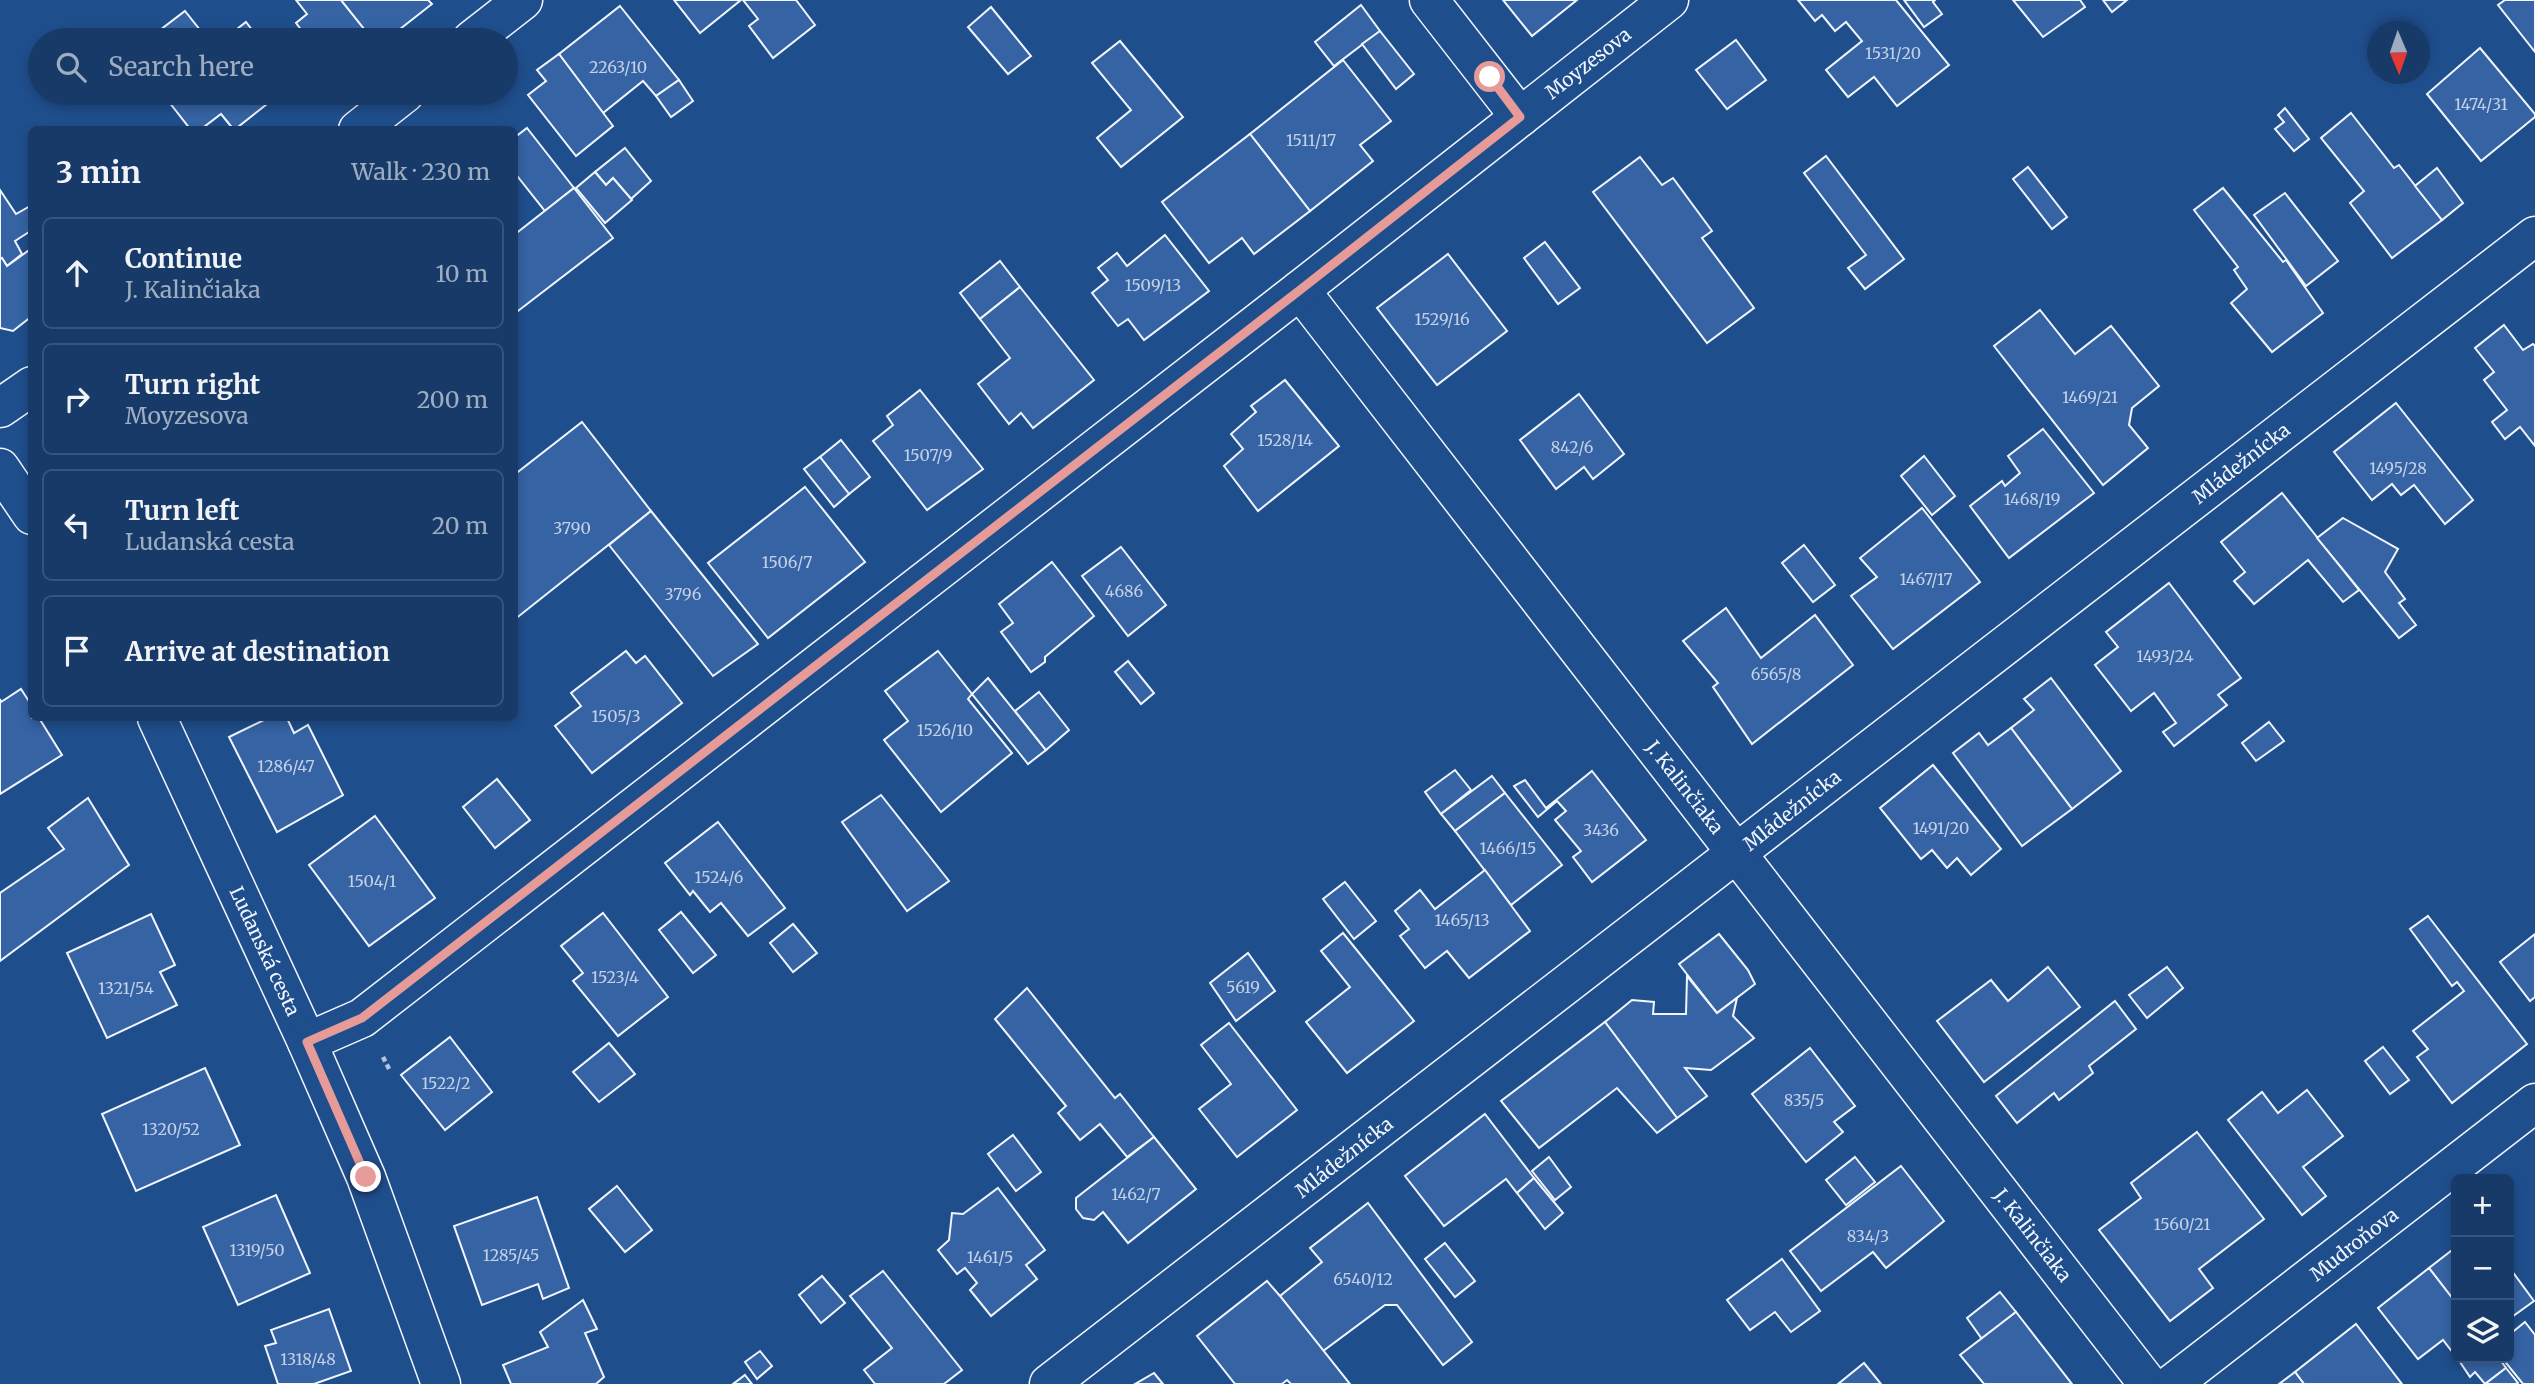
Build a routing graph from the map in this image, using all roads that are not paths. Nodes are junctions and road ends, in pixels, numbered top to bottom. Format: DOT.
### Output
graph roads {
  1 [pos="523,0"];
  2 [pos="1429,0"];
  3 [pos="1669,0"];
  4 [pos="487,28"];
  5 [pos="390,105"];
  6 [pos="1520,117"];
  7 [pos="363,126"];
  8 [pos="2535,236"];
  9 [pos="1300,290"];
  10 [pos="28,389"];
  11 [pos="0,408"];
  12 [pos="0,468"];
  13 [pos="28,510"];
  14 [pos="158,721"];
  15 [pos="1736,853"];
  16 [pos="307,1042"];
  17 [pos="2535,1103"];
  18 [pos="441,1384"];
  19 [pos="1049,1384"];
  20 [pos="2148,1384"];
  21 [pos="2172,1384"];
  1 -- 4 [label="street"];
  2 -- 6 [label="street"];
  3 -- 6 [label="street, Moyzesova"];
  5 -- 7 [label="street"];
  6 -- 9 [label="street, Moyzesova"];
  8 -- 15 [label="street, Mládežnícka"];
  9 -- 15 [label="street, J. Kalinčiaka"];
  9 -- 16 [label="street, Moyzesova"];
  10 -- 11 [label="street"];
  12 -- 13 [label="street"];
  14 -- 16 [label="street, Ludanská cesta"];
  15 -- 19 [label="street, Mládežnícka"];
  15 -- 20 [label="street, J. Kalinčiaka"];
  16 -- 18 [label="street, Ludanská cesta"];
  17 -- 21 [label="street, Mudroňova"];
}
